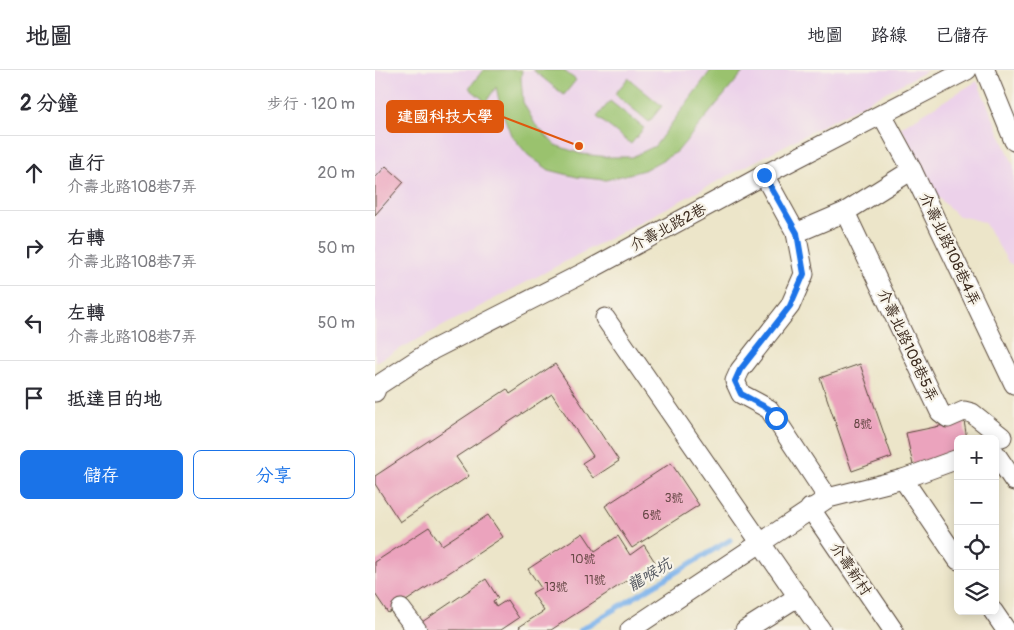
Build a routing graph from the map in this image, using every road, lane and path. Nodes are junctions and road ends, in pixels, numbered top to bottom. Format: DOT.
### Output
graph roads {
  1 [pos="967,70"];
  2 [pos="985,70"];
  3 [pos="881,115"];
  4 [pos="1014,141"];
  5 [pos="912,170"];
  6 [pos="764,175"];
  7 [pos="845,212"];
  8 [pos="797,233"];
  9 [pos="605,318"];
  10 [pos="1014,384"];
  11 [pos="375,392"];
  12 [pos="1002,440"];
  13 [pos="954,460"];
  14 [pos="903,479"];
  15 [pos="1014,482"];
  16 [pos="828,498"];
  17 [pos="810,508"];
  18 [pos="760,543"];
  19 [pos="954,554"];
  20 [pos="799,596"];
  21 [pos="401,609"];
  22 [pos="996,615"];
  23 [pos="417,630"];
  24 [pos="630,630"];
  25 [pos="745,630"];
  26 [pos="821,630"];
  27 [pos="893,630"];
  28 [pos="1006,630"];
  1 -- 3 [label="street, 介壽北路2巷"];
  2 -- 4 [label="street"];
  3 -- 5 [label="street, 介壽北路108巷4弄"];
  3 -- 6 [label="street, 介壽北路2巷"];
  5 -- 7 [label="street"];
  5 -- 10 [label="street, 介壽北路108巷4弄"];
  6 -- 8 [label="street"];
  6 -- 11 [label="street, 介壽北路2巷"];
  7 -- 8 [label="street"];
  7 -- 12 [label="street, 介壽北路108巷5弄"];
  8 -- 16 [label="street"];
  9 -- 18 [label="street"];
  12 -- 15 [label="street"];
  13 -- 14 [label="street"];
  14 -- 16 [label="street"];
  14 -- 19 [label="street"];
  16 -- 17 [label="street"];
  17 -- 18 [label="street"];
  17 -- 27 [label="street, 介壽新村"];
  18 -- 20 [label="street"];
  18 -- 24 [label="street"];
  20 -- 25 [label="street"];
  20 -- 26 [label="street"];
  21 -- 23 [label="street"];
  22 -- 28 [label="street"];
}
